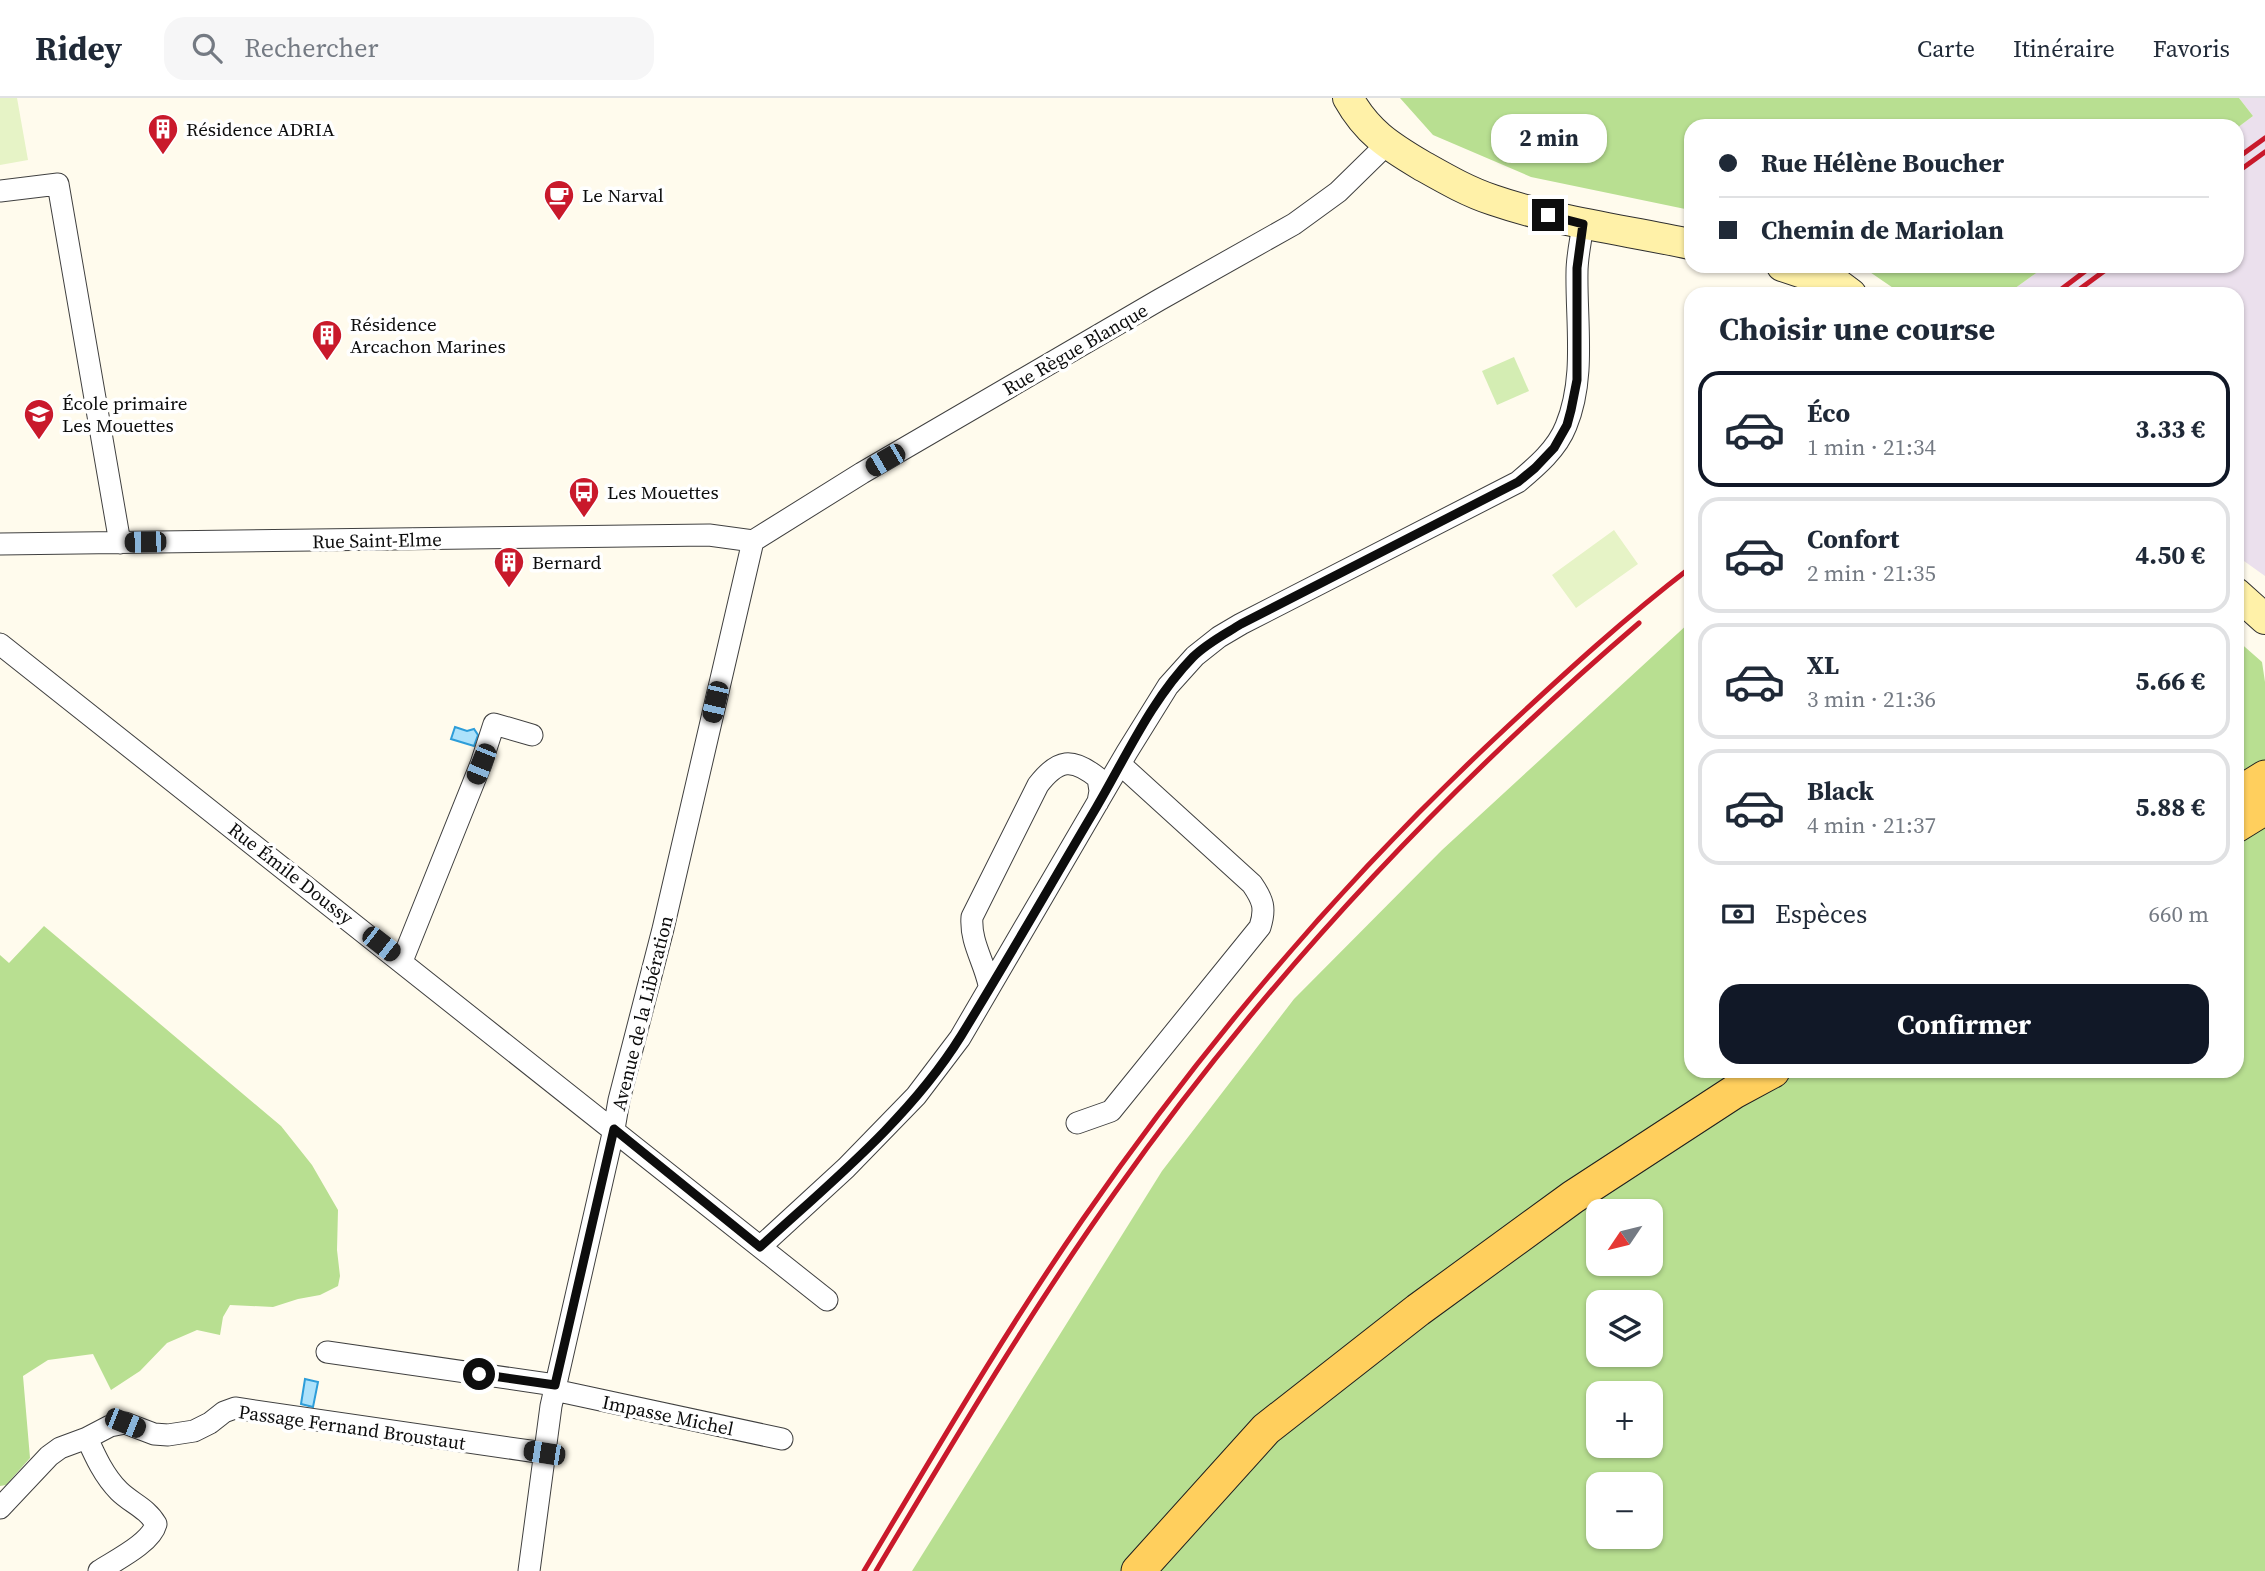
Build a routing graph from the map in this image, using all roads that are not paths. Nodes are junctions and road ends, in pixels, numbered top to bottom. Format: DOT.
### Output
graph roads {
  1 [pos="1348,98"];
  2 [pos="1386,145"];
  3 [pos="0,191"];
  4 [pos="1583,224"];
  5 [pos="1684,243"];
  6 [pos="1803,273"];
  7 [pos="1842,287"];
  8 [pos="754,541"];
  9 [pos="120,543"];
  10 [pos="0,544"];
  11 [pos="2248,599"];
  12 [pos="2265,619"];
  13 [pos="0,644"];
  14 [pos="532,735"];
  15 [pos="1120,764"];
  16 [pos="2265,777"];
  17 [pos="2244,790"];
  18 [pos="1097,805"];
  19 [pos="2265,808"];
  20 [pos="2244,821"];
  21 [pos="402,961"];
  22 [pos="989,985"];
  23 [pos="1760,1078"];
  24 [pos="1077,1123"];
  25 [pos="614,1129"];
  26 [pos="760,1247"];
  27 [pos="827,1300"];
  28 [pos="327,1352"];
  29 [pos="555,1387"];
  30 [pos="87,1438"];
  31 [pos="782,1439"];
  32 [pos="544,1453"];
  33 [pos="0,1508"];
  34 [pos="99,1571"];
  35 [pos="529,1571"];
  36 [pos="1138,1571"];
  1 -- 2 [label="main road"];
  2 -- 4 [label="main road"];
  2 -- 8 [label="street, Rue Règue Blanque"];
  3 -- 9 [label="street"];
  4 -- 5 [label="main road"];
  4 -- 15 [label="street"];
  6 -- 7 [label="main road"];
  8 -- 9 [label="street, Rue Saint-Elme"];
  8 -- 25 [label="street, Avenue de la Libération"];
  9 -- 10 [label="street, Rue Saint-Elme"];
  11 -- 12 [label="main road"];
  13 -- 21 [label="street, Rue Émile Doussy"];
  14 -- 21 [label="street"];
  15 -- 18 [label="street"];
  15 -- 24 [label="street"];
  16 -- 17 [label="main road"];
  18 -- 22 [label="street"];
  18 -- 22 [label="street"];
  19 -- 20 [label="main road"];
  21 -- 25 [label="street, Rue Émile Doussy"];
  22 -- 26 [label="street"];
  23 -- 36 [label="main road"];
  25 -- 26 [label="street, Rue Émile Doussy"];
  25 -- 29 [label="street, Avenue de la Libération"];
  26 -- 27 [label="street, Rue Émile Doussy"];
  28 -- 29 [label="street, Impasse Michel"];
  29 -- 31 [label="street, Impasse Michel"];
  29 -- 32 [label="street, Avenue de la Libération"];
  30 -- 32 [label="street, Passage Fernand Broustaut"];
  30 -- 33 [label="street, Passage Fernand Broustaut"];
  30 -- 34 [label="street"];
  32 -- 35 [label="street, Avenue de la Libération"];
}
